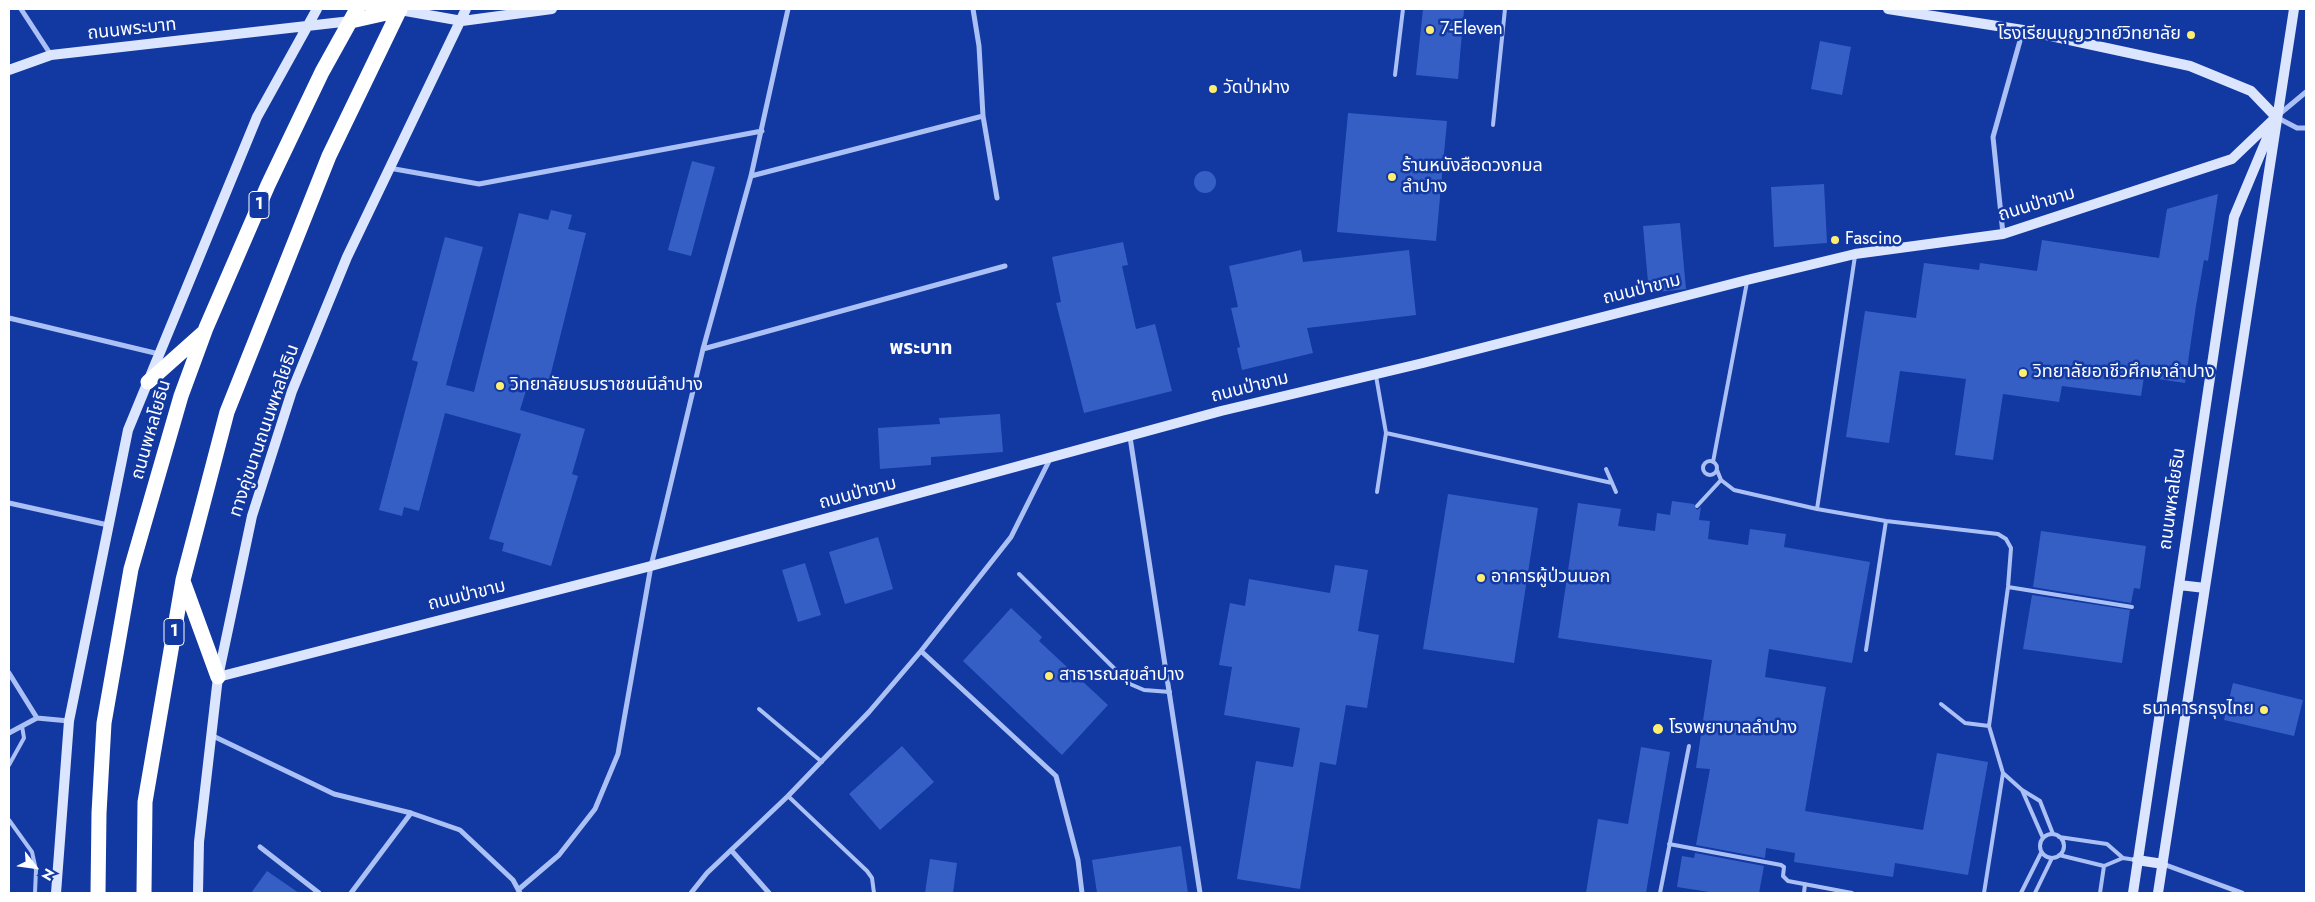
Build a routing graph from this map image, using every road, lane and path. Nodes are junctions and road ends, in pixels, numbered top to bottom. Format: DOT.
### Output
graph roads {
  1 [pos="21,9"];
  2 [pos="317,9"];
  3 [pos="401,9"];
  4 [pos="466,9"];
  5 [pos="552,9"];
  6 [pos="788,9"];
  7 [pos="973,9"];
  8 [pos="1403,9"];
  9 [pos="1505,9"];
  10 [pos="1888,9"];
  11 [pos="2294,9"];
  12 [pos="354,15"];
  13 [pos="462,21"];
  14 [pos="308,27"];
  15 [pos="2023,30"];
  16 [pos="51,55"];
  17 [pos="9,70"];
  18 [pos="1396,75"];
  19 [pos="2306,92"];
  20 [pos="983,116"];
  21 [pos="2276,116"];
  22 [pos="1493,125"];
  23 [pos="2306,128"];
  24 [pos="762,132"];
  25 [pos="388,168"];
  26 [pos="751,176"];
  27 [pos="996,198"];
  28 [pos="2003,234"];
  29 [pos="1855,254"];
  30 [pos="1005,266"];
  31 [pos="1747,280"];
  32 [pos="9,318"];
  33 [pos="205,332"];
  34 [pos="703,349"];
  35 [pos="159,354"];
  36 [pos="1376,373"];
  37 [pos="148,382"];
  38 [pos="1386,433"];
  39 [pos="1130,438"];
  40 [pos="1050,459"];
  41 [pos="1713,462"];
  42 [pos="1606,469"];
  43 [pos="1717,470"];
  44 [pos="1721,480"];
  45 [pos="1612,482"];
  46 [pos="1377,492"];
  47 [pos="1616,492"];
  48 [pos="9,503"];
  49 [pos="1696,506"];
  50 [pos="1817,509"];
  51 [pos="1886,521"];
  52 [pos="108,525"];
  53 [pos="651,566"];
  54 [pos="1019,574"];
  55 [pos="183,580"];
  56 [pos="2180,584"];
  57 [pos="2008,588"];
  58 [pos="2206,588"];
  59 [pos="2132,607"];
  60 [pos="1866,650"];
  61 [pos="921,651"];
  62 [pos="9,673"];
  63 [pos="218,677"];
  64 [pos="1170,692"];
  65 [pos="1941,704"];
  66 [pos="758,709"];
  67 [pos="37,718"];
  68 [pos="69,721"];
  69 [pos="22,726"];
  70 [pos="1989,726"];
  71 [pos="9,733"];
  72 [pos="213,736"];
  73 [pos="1688,746"];
  74 [pos="822,762"];
  75 [pos="9,765"];
  76 [pos="2003,773"];
  77 [pos="2022,790"];
  78 [pos="788,796"];
  79 [pos="411,814"];
  80 [pos="9,820"];
  81 [pos="2054,834"];
  82 [pos="2059,837"];
  83 [pos="2043,838"];
  84 [pos="1669,844"];
  85 [pos="260,847"];
  86 [pos="731,850"];
  87 [pos="2041,852"];
  88 [pos="2059,855"];
  89 [pos="2052,858"];
  90 [pos="2123,858"];
  91 [pos="2137,860"];
  92 [pos="2163,864"];
  93 [pos="2104,866"];
  94 [pos="1805,884"];
  95 [pos="519,891"];
  96 [pos="35,893"];
  97 [pos="56,893"];
  98 [pos="98,893"];
  99 [pos="144,893"];
  100 [pos="198,893"];
  101 [pos="319,893"];
  102 [pos="350,893"];
  103 [pos="691,893"];
  104 [pos="769,893"];
  105 [pos="874,893"];
  106 [pos="1082,893"];
  107 [pos="1200,893"];
  108 [pos="1660,893"];
  109 [pos="1804,893"];
  110 [pos="1852,893"];
  111 [pos="1984,893"];
  112 [pos="2021,893"];
  113 [pos="2035,893"];
  114 [pos="2100,893"];
  115 [pos="2133,893"];
  116 [pos="2158,893"];
  117 [pos="2242,893"];
  1 -- 16 [label="street"];
  2 -- 14 [label="main road, 1"];
  3 -- 12 [label="highway"];
  3 -- 13 [label="main road"];
  3 -- 55 [label="highway, 1"];
  4 -- 13 [label="main road, ทางคู่ขนานถนนพหลโยธิน"];
  5 -- 13 [label="main road"];
  6 -- 24 [label="street"];
  7 -- 20 [label="street"];
  8 -- 18 [label="lane"];
  9 -- 22 [label="lane"];
  10 -- 15 [label="main road"];
  11 -- 21 [label="main road, ถนนพหลโยธิน"];
  12 -- 14 [label="main road, ถนนพระบาท"];
  12 -- 33 [label="highway, ถนนพหลโยธิน / 1"];
  13 -- 25 [label="main road, ทางคู่ขนานถนนพหลโยธิน"];
  14 -- 16 [label="main road, ถนนพระบาท"];
  14 -- 35 [label="main road, 1"];
  15 -- 21 [label="main road"];
  15 -- 28 [label="street"];
  16 -- 17 [label="main road, ถนนพระบาท"];
  19 -- 21 [label="street"];
  20 -- 26 [label="street"];
  20 -- 27 [label="street"];
  21 -- 23 [label="street"];
  21 -- 28 [label="main road, ถนนป่าขาม"];
  21 -- 56 [label="main road, ถนนพหลโยธิน"];
  21 -- 58 [label="main road, ถนนพหลโยธิน"];
  24 -- 25 [label="street"];
  24 -- 26 [label="street"];
  25 -- 63 [label="main road, ทางคู่ขนานถนนพหลโยธิน"];
  26 -- 34 [label="street"];
  28 -- 29 [label="main road, ถนนป่าขาม"];
  29 -- 31 [label="main road, ถนนป่าขาม"];
  29 -- 50 [label="lane"];
  30 -- 34 [label="street"];
  31 -- 36 [label="main road, ถนนป่าขาม"];
  31 -- 41 [label="lane"];
  32 -- 35 [label="street"];
  33 -- 37 [label="highway"];
  33 -- 98 [label="highway, ถนนพหลโยธิน / 1"];
  34 -- 53 [label="street"];
  35 -- 37 [label="main road, 1"];
  36 -- 38 [label="lane"];
  36 -- 39 [label="main road, ถนนป่าขาม"];
  37 -- 52 [label="main road, 1"];
  38 -- 45 [label="lane"];
  38 -- 46 [label="lane"];
  39 -- 40 [label="main road, ถนนป่าขาม"];
  39 -- 64 [label="street"];
  40 -- 53 [label="main road, ถนนป่าขาม"];
  40 -- 61 [label="street"];
  41 -- 43 [label="lane"];
  41 -- 43 [label="lane"];
  42 -- 45 [label="lane"];
  43 -- 44 [label="lane"];
  44 -- 49 [label="lane"];
  44 -- 50 [label="lane"];
  45 -- 47 [label="lane"];
  48 -- 52 [label="street"];
  50 -- 51 [label="lane"];
  51 -- 57 [label="lane"];
  51 -- 60 [label="lane"];
  52 -- 68 [label="main road, 1"];
  53 -- 63 [label="main road, ถนนป่าขาม"];
  53 -- 95 [label="street"];
  54 -- 64 [label="lane"];
  55 -- 63 [label="highway"];
  55 -- 99 [label="highway, 1"];
  56 -- 58 [label="main road"];
  56 -- 91 [label="main road, ถนนพหลโยธิน"];
  57 -- 59 [label="lane"];
  57 -- 70 [label="lane"];
  58 -- 92 [label="main road, ถนนพหลโยธิน"];
  61 -- 74 [label="street"];
  61 -- 106 [label="street"];
  62 -- 67 [label="street"];
  63 -- 72 [label="main road, ทางคู่ขนานถนนพหลโยธิน"];
  64 -- 107 [label="street"];
  65 -- 70 [label="lane"];
  66 -- 74 [label="lane"];
  67 -- 68 [label="street"];
  67 -- 69 [label="street"];
  68 -- 97 [label="main road, 1"];
  69 -- 71 [label="street"];
  69 -- 75 [label="lane"];
  70 -- 76 [label="lane"];
  72 -- 79 [label="street"];
  72 -- 100 [label="main road, ทางคู่ขนานถนนพหลโยธิน"];
  73 -- 84 [label="lane"];
  74 -- 78 [label="street"];
  76 -- 77 [label="lane"];
  76 -- 111 [label="lane"];
  77 -- 81 [label="lane"];
  77 -- 83 [label="lane"];
  78 -- 86 [label="street"];
  78 -- 105 [label="lane"];
  79 -- 95 [label="street"];
  79 -- 102 [label="street"];
  80 -- 96 [label="lane"];
  81 -- 82 [label="lane"];
  81 -- 83 [label="lane"];
  82 -- 88 [label="lane"];
  82 -- 90 [label="lane"];
  83 -- 87 [label="lane"];
  84 -- 94 [label="lane"];
  84 -- 108 [label="lane"];
  85 -- 101 [label="street"];
  86 -- 103 [label="street"];
  86 -- 104 [label="street"];
  87 -- 89 [label="lane"];
  87 -- 112 [label="lane"];
  88 -- 89 [label="lane"];
  88 -- 93 [label="lane"];
  89 -- 113 [label="lane"];
  90 -- 91 [label="lane"];
  90 -- 93 [label="lane"];
  91 -- 92 [label="main road"];
  91 -- 115 [label="main road, ถนนพหลโยธิน"];
  92 -- 116 [label="main road, ถนนพหลโยธิน"];
  92 -- 117 [label="street"];
  93 -- 114 [label="lane"];
  94 -- 109 [label="lane"];
  94 -- 110 [label="lane"];
}
